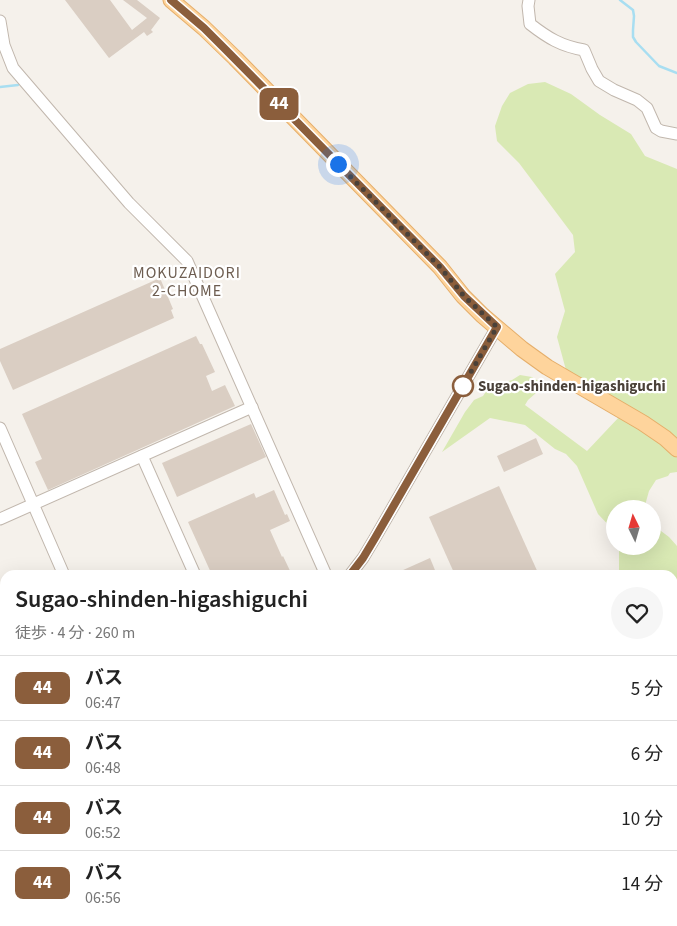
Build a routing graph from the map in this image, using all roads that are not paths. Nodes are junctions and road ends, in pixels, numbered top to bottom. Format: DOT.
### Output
graph roads {
  1 [pos="171,0"];
  2 [pos="529,0"];
  3 [pos="0,21"];
  4 [pos="677,134"];
  5 [pos="497,327"];
  6 [pos="252,407"];
  7 [pos="0,428"];
  8 [pos="677,449"];
  9 [pos="142,456"];
  10 [pos="33,504"];
  11 [pos="0,519"];
  12 [pos="62,570"];
  13 [pos="193,570"];
  14 [pos="324,570"];
  15 [pos="354,570"];
  1 -- 5 [label="main road"];
  2 -- 4 [label="street"];
  3 -- 6 [label="street"];
  5 -- 8 [label="main road"];
  5 -- 15 [label="street"];
  6 -- 9 [label="street"];
  6 -- 14 [label="street"];
  7 -- 10 [label="street"];
  9 -- 10 [label="street"];
  9 -- 13 [label="street"];
  10 -- 11 [label="street"];
  10 -- 12 [label="street"];
}
